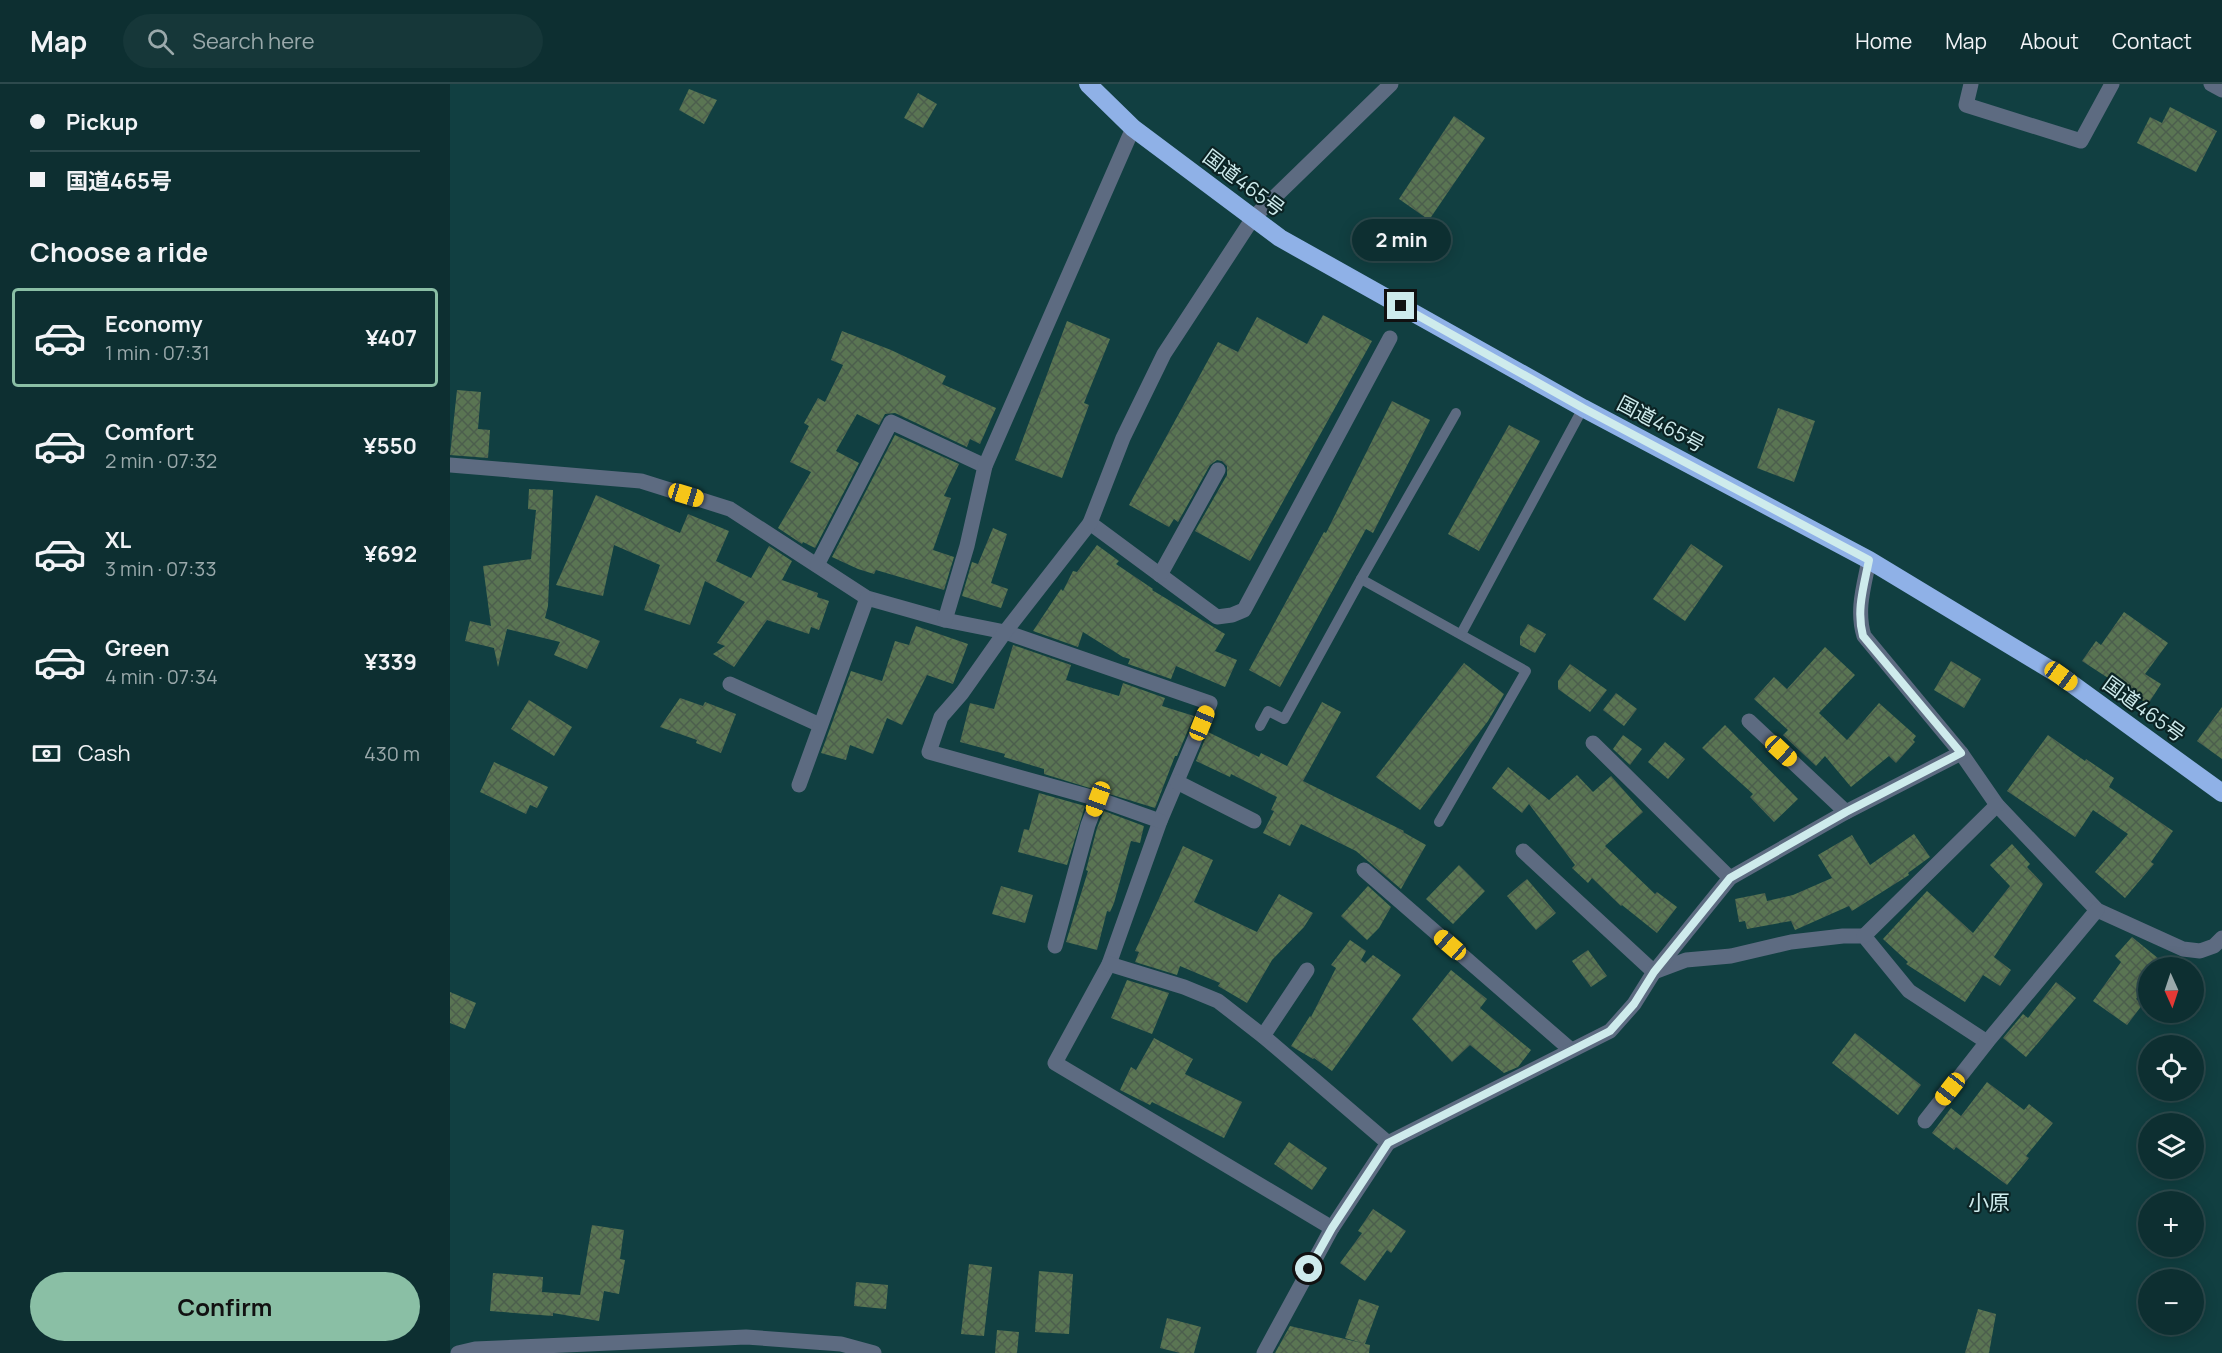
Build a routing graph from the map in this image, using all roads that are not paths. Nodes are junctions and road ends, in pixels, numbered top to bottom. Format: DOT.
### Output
graph roads {
  1 [pos="1088,84"];
  2 [pos="1391,84"];
  3 [pos="1971,84"];
  4 [pos="2112,84"];
  5 [pos="2211,84"];
  6 [pos="2222,90"];
  7 [pos="1133,128"];
  8 [pos="1253,218"];
  9 [pos="1390,338"];
  10 [pos="1583,408"];
  11 [pos="1456,413"];
  12 [pos="450,465"];
  13 [pos="985,466"];
  14 [pos="1218,470"];
  15 [pos="1090,523"];
  16 [pos="1869,560"];
  17 [pos="817,565"];
  18 [pos="1161,575"];
  19 [pos="1361,579"];
  20 [pos="867,598"];
  21 [pos="945,620"];
  22 [pos="1005,632"];
  23 [pos="1461,634"];
  24 [pos="729,684"];
  25 [pos="1749,721"];
  26 [pos="820,725"];
  27 [pos="1260,726"];
  28 [pos="1593,743"];
  29 [pos="1961,753"];
  30 [pos="1177,782"];
  31 [pos="799,785"];
  32 [pos="2222,794"];
  33 [pos="1098,799"];
  34 [pos="1997,805"];
  35 [pos="1846,812"];
  36 [pos="1160,821"];
  37 [pos="1254,821"];
  38 [pos="1439,822"];
  39 [pos="1523,851"];
  40 [pos="1364,870"];
  41 [pos="1730,878"];
  42 [pos="2097,910"];
  43 [pos="1864,936"];
  44 [pos="2222,938"];
  45 [pos="1054,946"];
  46 [pos="1109,964"];
  47 [pos="1306,970"];
  48 [pos="1654,972"];
  49 [pos="1263,1036"];
  50 [pos="1987,1042"];
  51 [pos="1571,1050"];
  52 [pos="1925,1121"];
  53 [pos="1388,1143"];
  54 [pos="1332,1228"];
  55 [pos="458,1353"];
  56 [pos="874,1353"];
  57 [pos="1264,1353"];
  1 -- 7 [label="highway, 国道465号"];
  2 -- 8 [label="street"];
  3 -- 4 [label="street"];
  5 -- 6 [label="street"];
  7 -- 8 [label="highway, 国道465号"];
  7 -- 13 [label="street"];
  8 -- 10 [label="highway, 国道465号"];
  8 -- 15 [label="street"];
  9 -- 18 [label="street"];
  10 -- 16 [label="highway, 国道465号"];
  10 -- 23 [label="lane"];
  11 -- 19 [label="lane"];
  12 -- 17 [label="street"];
  13 -- 17 [label="street"];
  13 -- 21 [label="street"];
  14 -- 18 [label="street"];
  15 -- 18 [label="street"];
  15 -- 22 [label="street"];
  16 -- 29 [label="street"];
  16 -- 32 [label="highway, 国道465号"];
  17 -- 20 [label="street"];
  19 -- 23 [label="lane"];
  19 -- 27 [label="lane"];
  20 -- 21 [label="street"];
  20 -- 26 [label="street"];
  21 -- 22 [label="street"];
  22 -- 30 [label="street"];
  22 -- 33 [label="street"];
  23 -- 38 [label="lane"];
  24 -- 26 [label="street"];
  25 -- 35 [label="street"];
  26 -- 31 [label="street"];
  28 -- 41 [label="street"];
  29 -- 34 [label="street"];
  29 -- 35 [label="street"];
  30 -- 36 [label="street"];
  30 -- 37 [label="street"];
  33 -- 36 [label="street"];
  33 -- 45 [label="street"];
  34 -- 42 [label="street"];
  34 -- 43 [label="street"];
  35 -- 41 [label="street"];
  36 -- 46 [label="street"];
  39 -- 48 [label="street"];
  40 -- 51 [label="street"];
  41 -- 48 [label="street"];
  42 -- 44 [label="street"];
  42 -- 50 [label="street"];
  43 -- 48 [label="street"];
  43 -- 50 [label="street"];
  46 -- 49 [label="street"];
  46 -- 54 [label="street"];
  47 -- 49 [label="street"];
  48 -- 51 [label="street"];
  49 -- 53 [label="street"];
  50 -- 52 [label="street"];
  51 -- 53 [label="street"];
  53 -- 54 [label="street"];
  54 -- 57 [label="street"];
  55 -- 56 [label="street"];
}
